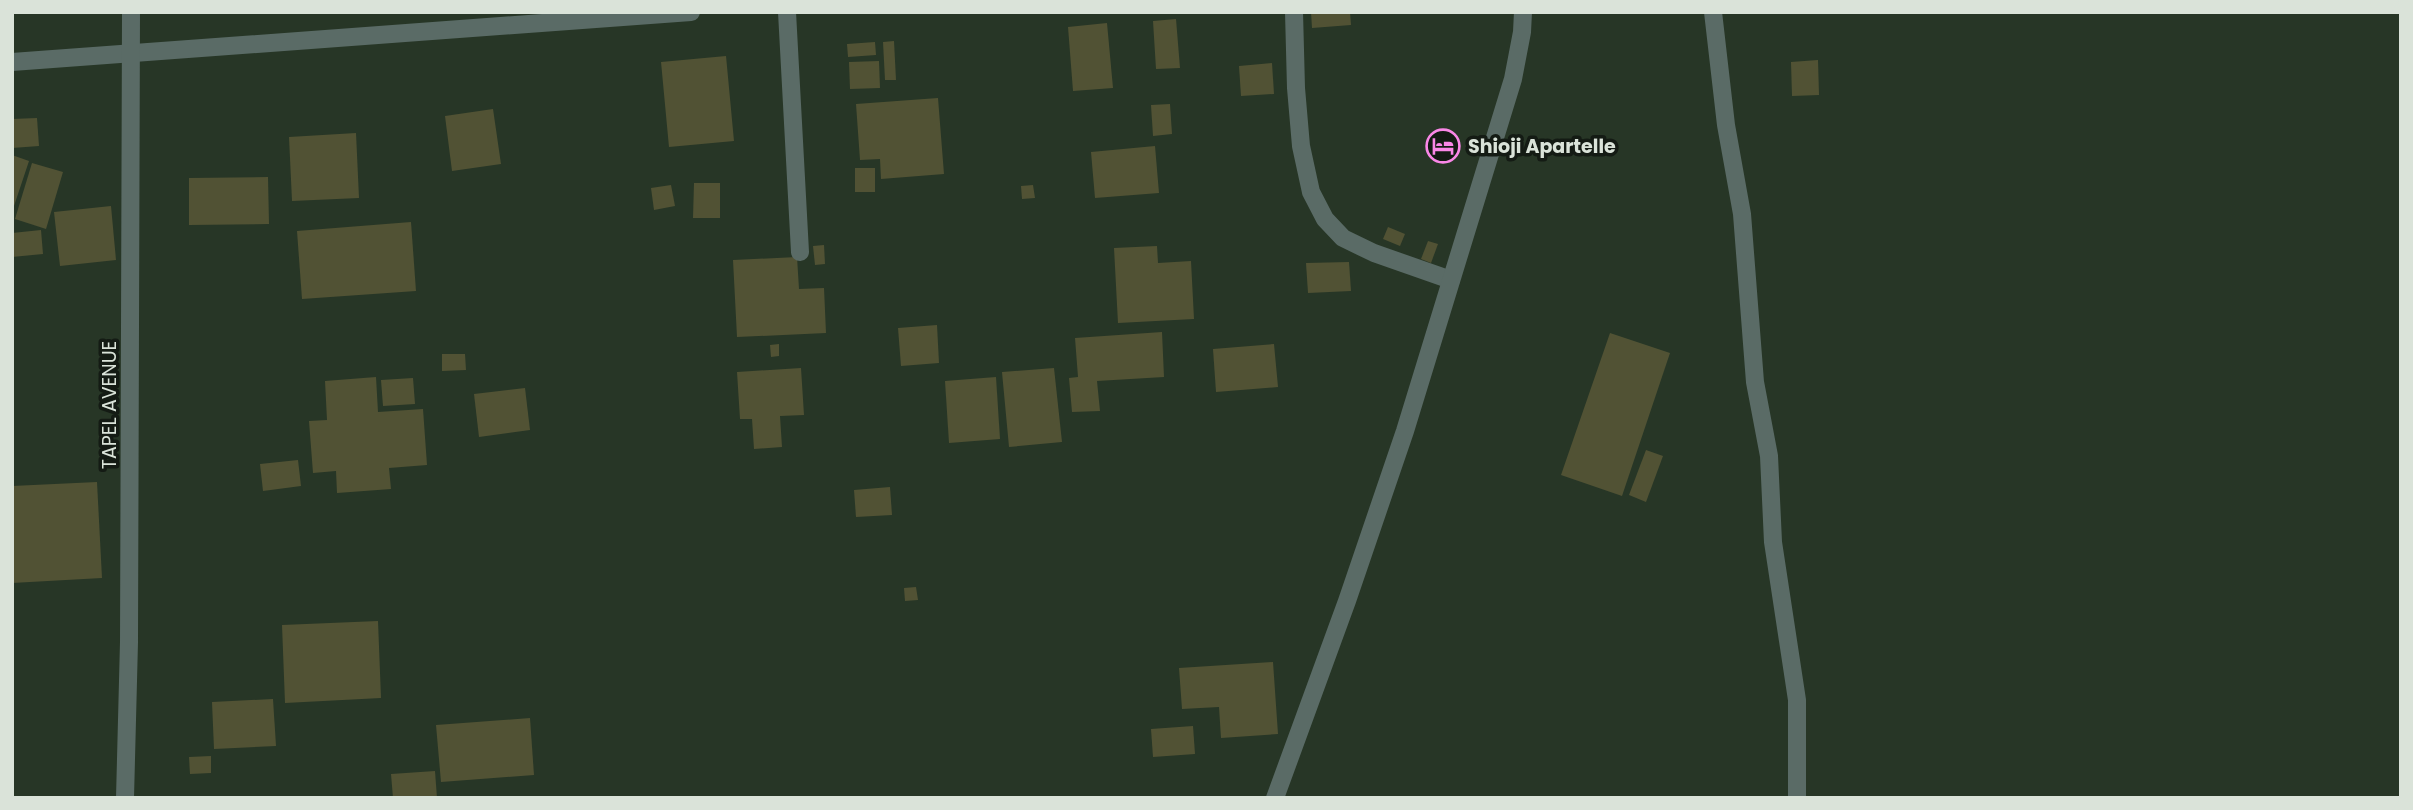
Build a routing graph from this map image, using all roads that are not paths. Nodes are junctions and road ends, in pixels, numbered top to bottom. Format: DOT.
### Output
graph roads {
  1 [pos="131,12"];
  2 [pos="691,12"];
  3 [pos="787,12"];
  4 [pos="1294,12"];
  5 [pos="1523,12"];
  6 [pos="1713,12"];
  7 [pos="130,54"];
  8 [pos="12,62"];
  9 [pos="800,253"];
  10 [pos="1451,280"];
  11 [pos="125,798"];
  12 [pos="1275,798"];
  13 [pos="1797,798"];
  1 -- 7 [label="street, TAPEL AVENUE"];
  2 -- 7 [label="street"];
  3 -- 9 [label="street"];
  4 -- 10 [label="street"];
  5 -- 10 [label="street"];
  6 -- 13 [label="street"];
  7 -- 8 [label="street"];
  7 -- 11 [label="street, TAPEL AVENUE"];
  10 -- 12 [label="street"];
}
